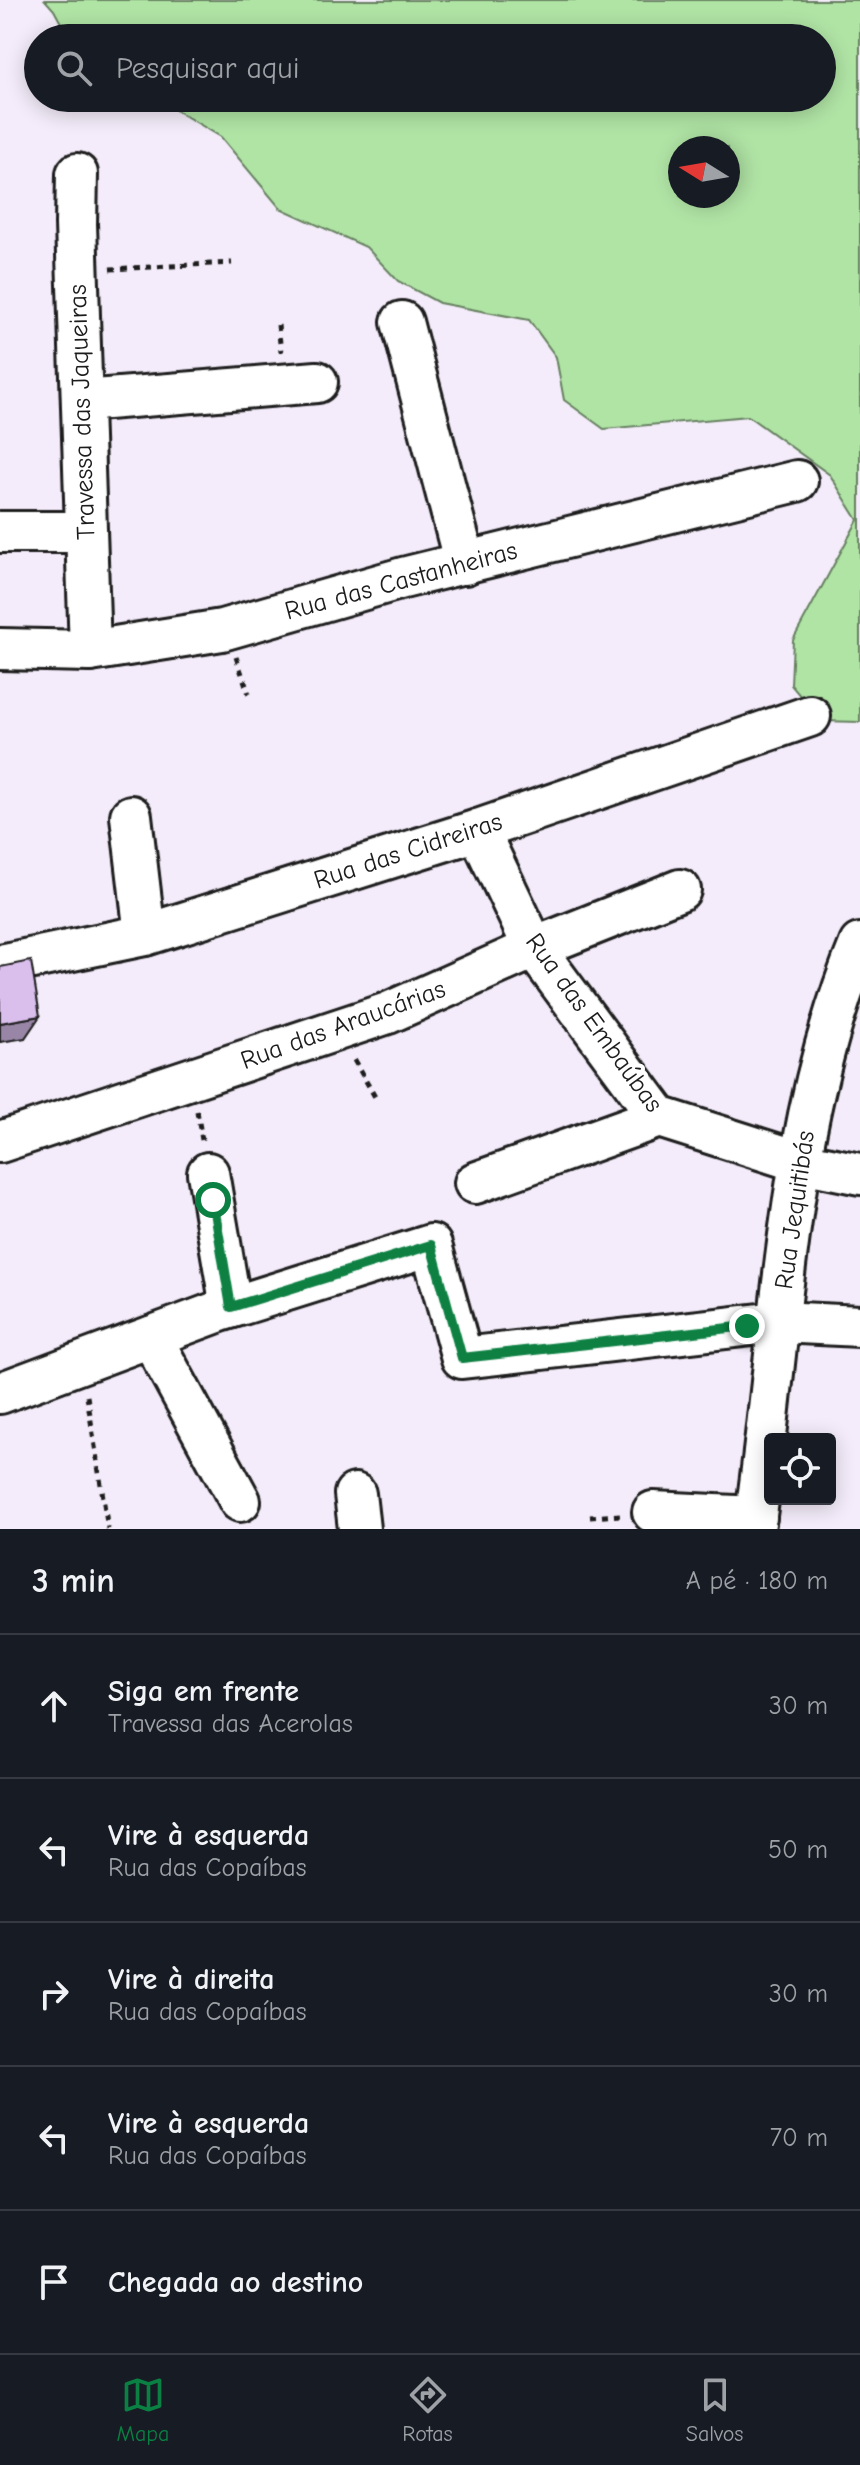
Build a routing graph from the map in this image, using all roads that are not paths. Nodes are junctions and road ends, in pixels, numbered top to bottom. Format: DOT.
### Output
graph roads {
  1 [pos="77,174"];
  2 [pos="402,322"];
  3 [pos="317,382"];
  4 [pos="82,401"];
  5 [pos="797,481"];
  6 [pos="0,532"];
  7 [pos="86,532"];
  8 [pos="465,564"];
  9 [pos="0,649"];
  10 [pos="90,651"];
  11 [pos="810,716"];
  12 [pos="131,816"];
  13 [pos="478,830"];
  14 [pos="680,890"];
  15 [pos="145,935"];
  16 [pos="860,944"];
  17 [pos="534,948"];
  18 [pos="0,965"];
  19 [pos="659,1117"];
  20 [pos="0,1142"];
  21 [pos="801,1162"];
  22 [pos="208,1173"];
  23 [pos="860,1174"];
  24 [pos="475,1183"];
  25 [pos="231,1307"];
  26 [pos="779,1322"];
  27 [pos="860,1326"];
  28 [pos="151,1337"];
  29 [pos="0,1393"];
  30 [pos="240,1501"];
  31 [pos="653,1512"];
  32 [pos="755,1523"];
  1 -- 4 [label="street, Travessa das Jaqueiras"];
  2 -- 8 [label="street"];
  3 -- 4 [label="street"];
  4 -- 7 [label="street, Travessa das Jaqueiras"];
  5 -- 8 [label="street, Rua das Castanheiras"];
  6 -- 7 [label="street"];
  7 -- 10 [label="street, Travessa das Jaqueiras"];
  8 -- 10 [label="street, Rua das Castanheiras"];
  9 -- 10 [label="street, Rua das Castanheiras"];
  11 -- 13 [label="street, Rua das Cidreiras"];
  12 -- 15 [label="street"];
  13 -- 15 [label="street, Rua das Cidreiras"];
  13 -- 17 [label="street, Rua das Embaúbas"];
  14 -- 17 [label="street, Rua das Araucárias"];
  15 -- 18 [label="street, Rua das Cidreiras"];
  16 -- 21 [label="street, Rua Jequitibás"];
  17 -- 19 [label="street, Rua das Embaúbas"];
  17 -- 20 [label="street, Rua das Araucárias"];
  19 -- 21 [label="street, Rua das Embaúbas"];
  19 -- 24 [label="street"];
  21 -- 23 [label="street, Rua das Embaúbas"];
  21 -- 26 [label="street, Rua Jequitibás"];
  22 -- 25 [label="street"];
  25 -- 26 [label="street"];
  25 -- 28 [label="street"];
  26 -- 27 [label="street"];
  26 -- 32 [label="street, Rua Jequitibás"];
  28 -- 29 [label="street"];
  28 -- 30 [label="street"];
  31 -- 32 [label="street"];
}
